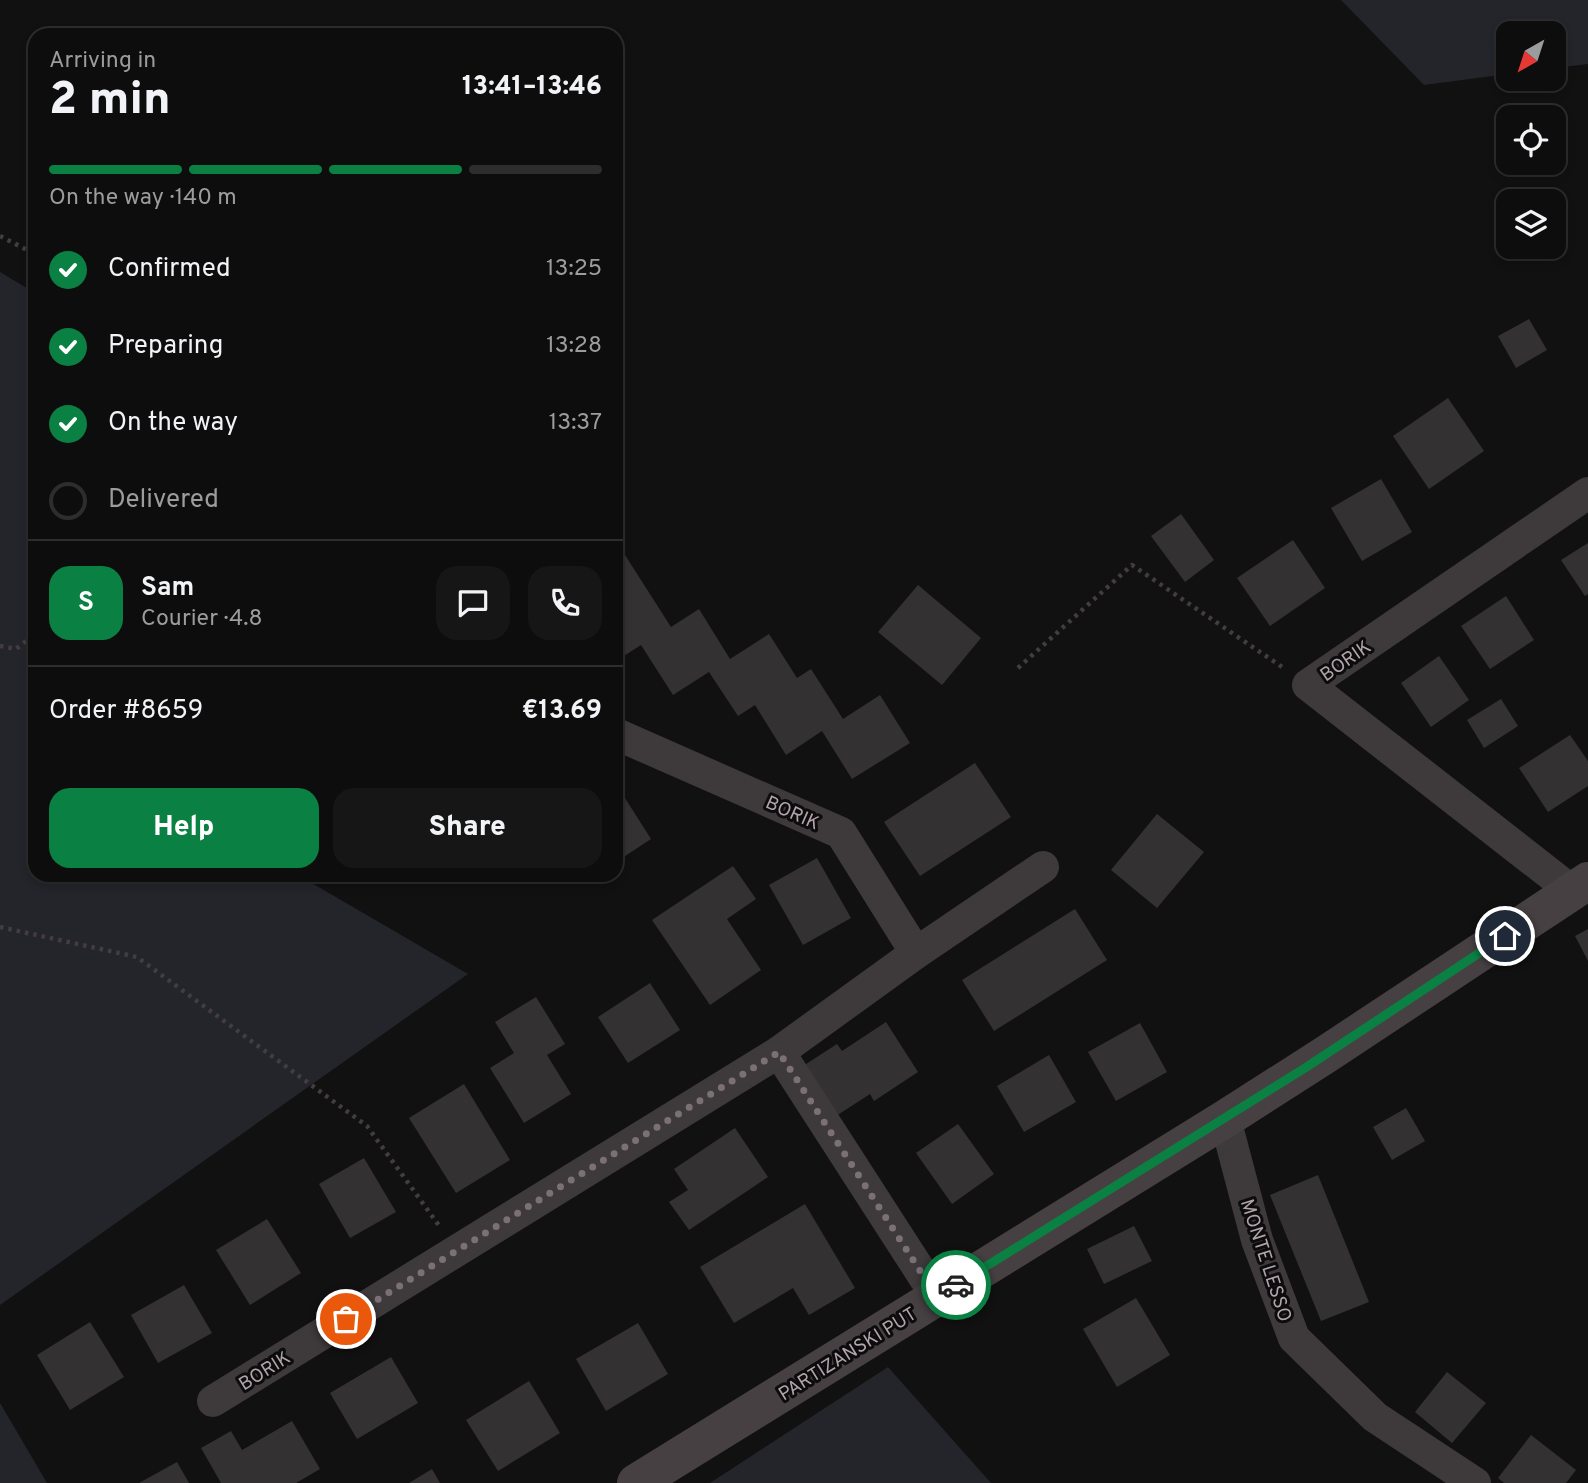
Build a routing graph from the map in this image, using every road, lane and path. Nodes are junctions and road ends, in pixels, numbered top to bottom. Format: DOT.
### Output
graph roads {
  1 [pos="0,236"];
  2 [pos="28,250"];
  3 [pos="1588,493"];
  4 [pos="28,640"];
  5 [pos="0,646"];
  6 [pos="1018,668"];
  7 [pos="1308,685"];
  8 [pos="623,737"];
  9 [pos="1043,867"];
  10 [pos="1580,886"];
  11 [pos="0,927"];
  12 [pos="916,953"];
  13 [pos="779,1052"];
  14 [pos="1225,1119"];
  15 [pos="457,1251"];
  16 [pos="937,1297"];
  17 [pos="213,1401"];
  18 [pos="636,1483"];
  19 [pos="1475,1483"];
  1 -- 2 [label="path"];
  3 -- 7 [label="street, BORIK"];
  4 -- 5 [label="path"];
  6 -- 7 [label="path"];
  7 -- 10 [label="street, BORIK"];
  8 -- 12 [label="street, BORIK"];
  9 -- 12 [label="street, BORIK"];
  10 -- 14 [label="street, PARTIZANSKI PUT"];
  11 -- 15 [label="path"];
  12 -- 13 [label="street, BORIK"];
  13 -- 15 [label="street, BORIK"];
  13 -- 16 [label="street"];
  14 -- 16 [label="street, PARTIZANSKI PUT"];
  14 -- 19 [label="street, MONTE LESSO"];
  15 -- 17 [label="street, BORIK"];
  16 -- 18 [label="street, PARTIZANSKI PUT"];
}
